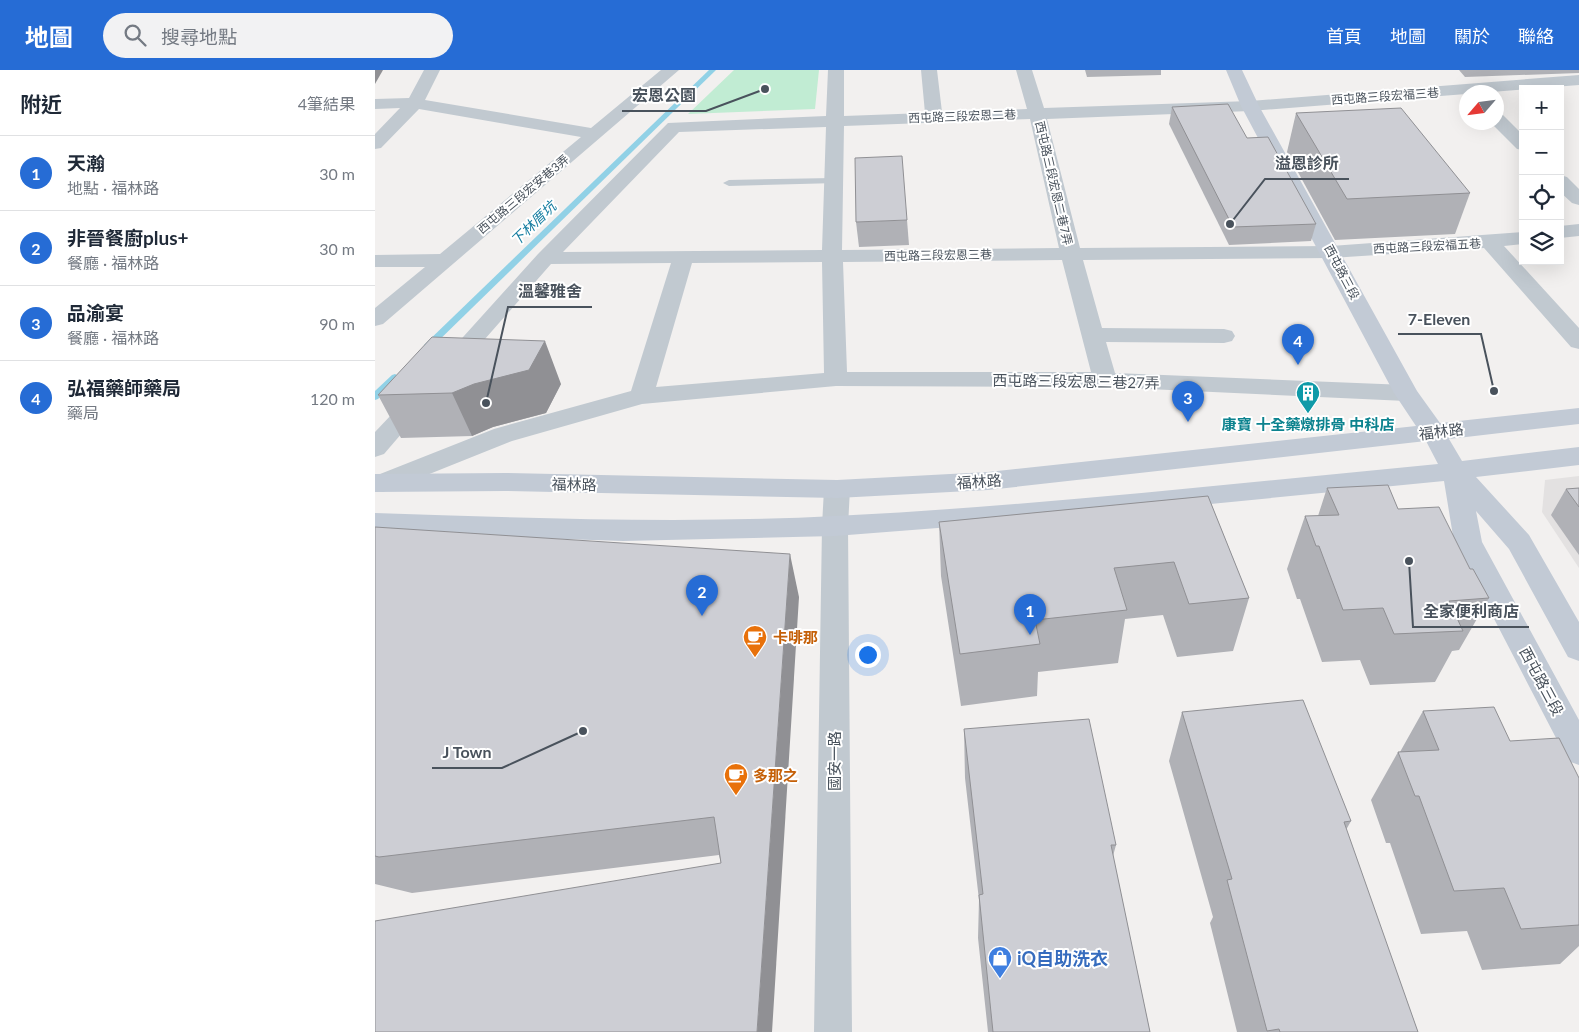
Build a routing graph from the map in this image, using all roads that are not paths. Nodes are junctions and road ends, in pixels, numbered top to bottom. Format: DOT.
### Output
graph roads {
  1 [pos="432,70"];
  2 [pos="671,70"];
  3 [pos="836,70"];
  4 [pos="929,70"];
  5 [pos="1025,70"];
  6 [pos="1234,70"];
  7 [pos="1451,76"];
  8 [pos="1579,80"];
  9 [pos="1461,85"];
  10 [pos="1504,87"];
  11 [pos="1459,92"];
  12 [pos="415,102"];
  13 [pos="375,104"];
  14 [pos="1250,106"];
  15 [pos="1037,113"];
  16 [pos="934,117"];
  17 [pos="834,121"];
  18 [pos="1504,126"];
  19 [pos="595,134"];
  20 [pos="1519,141"];
  21 [pos="375,144"];
  22 [pos="833,181"];
  23 [pos="729,183"];
  24 [pos="1564,185"];
  25 [pos="1579,199"];
  26 [pos="1579,230"];
  27 [pos="1564,232"];
  28 [pos="1519,238"];
  29 [pos="1489,242"];
  30 [pos="1331,252"];
  31 [pos="1071,254"];
  32 [pos="833,257"];
  33 [pos="545,258"];
  34 [pos="683,258"];
  35 [pos="445,260"];
  36 [pos="375,261"];
  37 [pos="375,319"];
  38 [pos="1093,335"];
  39 [pos="1224,336"];
  40 [pos="1579,342"];
  41 [pos="836,379"];
  42 [pos="1105,380"];
  43 [pos="1406,393"];
  44 [pos="641,396"];
  45 [pos="1579,416"];
  46 [pos="1433,432"];
  47 [pos="375,448"];
  48 [pos="1579,456"];
  49 [pos="1455,471"];
  50 [pos="379,483"];
  51 [pos="837,489"];
  52 [pos="375,523"];
  53 [pos="835,526"];
  54 [pos="1579,649"];
  55 [pos="1579,751"];
  56 [pos="833,1032"];
  1 -- 12 [label="street"];
  2 -- 19 [label="street, 西屯路三段宏安巷3弄"];
  3 -- 17 [label="street"];
  4 -- 16 [label="street"];
  5 -- 15 [label="street, 西屯路三段宏恩二巷7弄"];
  6 -- 14 [label="street, 西屯路三段"];
  7 -- 9 [label="street"];
  8 -- 10 [label="street, 西屯路三段宏福三巷"];
  11 -- 14 [label="street, 西屯路三段宏福三巷"];
  12 -- 13 [label="street"];
  12 -- 19 [label="street"];
  12 -- 21 [label="street"];
  14 -- 15 [label="street, 西屯路三段宏恩二巷"];
  14 -- 30 [label="street, 西屯路三段"];
  15 -- 16 [label="street, 西屯路三段宏恩二巷"];
  15 -- 31 [label="street, 西屯路三段宏恩二巷7弄"];
  16 -- 17 [label="street, 西屯路三段宏恩二巷"];
  17 -- 22 [label="street"];
  17 -- 33 [label="street, 西屯路三段宏恩二巷"];
  18 -- 20 [label="street"];
  19 -- 35 [label="street, 西屯路三段宏安巷3弄"];
  22 -- 23 [label="lane"];
  22 -- 32 [label="street"];
  24 -- 25 [label="street"];
  26 -- 27 [label="street"];
  28 -- 29 [label="street, 西屯路三段宏福五巷"];
  29 -- 30 [label="street, 西屯路三段宏福五巷"];
  29 -- 40 [label="street"];
  30 -- 31 [label="street, 西屯路三段宏恩三巷"];
  30 -- 43 [label="street, 西屯路三段"];
  31 -- 32 [label="street, 西屯路三段宏恩三巷"];
  31 -- 38 [label="street, 西屯路三段宏恩二巷7弄"];
  32 -- 34 [label="street, 西屯路三段宏恩三巷"];
  32 -- 41 [label="street"];
  33 -- 34 [label="street, 西屯路三段宏恩三巷"];
  33 -- 47 [label="street"];
  34 -- 44 [label="street"];
  35 -- 36 [label="street"];
  35 -- 37 [label="street, 西屯路三段宏安巷3弄"];
  38 -- 39 [label="street"];
  38 -- 42 [label="street, 西屯路三段宏恩二巷7弄"];
  41 -- 42 [label="street, 西屯路三段宏恩三巷27弄"];
  41 -- 44 [label="street, 西屯路三段宏恩三巷27弄"];
  42 -- 43 [label="street, 西屯路三段宏恩三巷27弄"];
  43 -- 46 [label="street, 西屯路三段"];
  44 -- 50 [label="street, 西屯路三段宏恩三巷27弄"];
  45 -- 46 [label="street, 福林路"];
  46 -- 49 [label="street, 西屯路三段"];
  46 -- 51 [label="street, 福林路"];
  48 -- 49 [label="street"];
  49 -- 53 [label="street"];
  49 -- 54 [label="street, 西屯路三段"];
  49 -- 55 [label="street, 西屯路三段"];
  50 -- 51 [label="street, 福林路"];
  51 -- 53 [label="street, 國安一路"];
  52 -- 53 [label="street"];
  53 -- 56 [label="street, 國安一路"];
}
